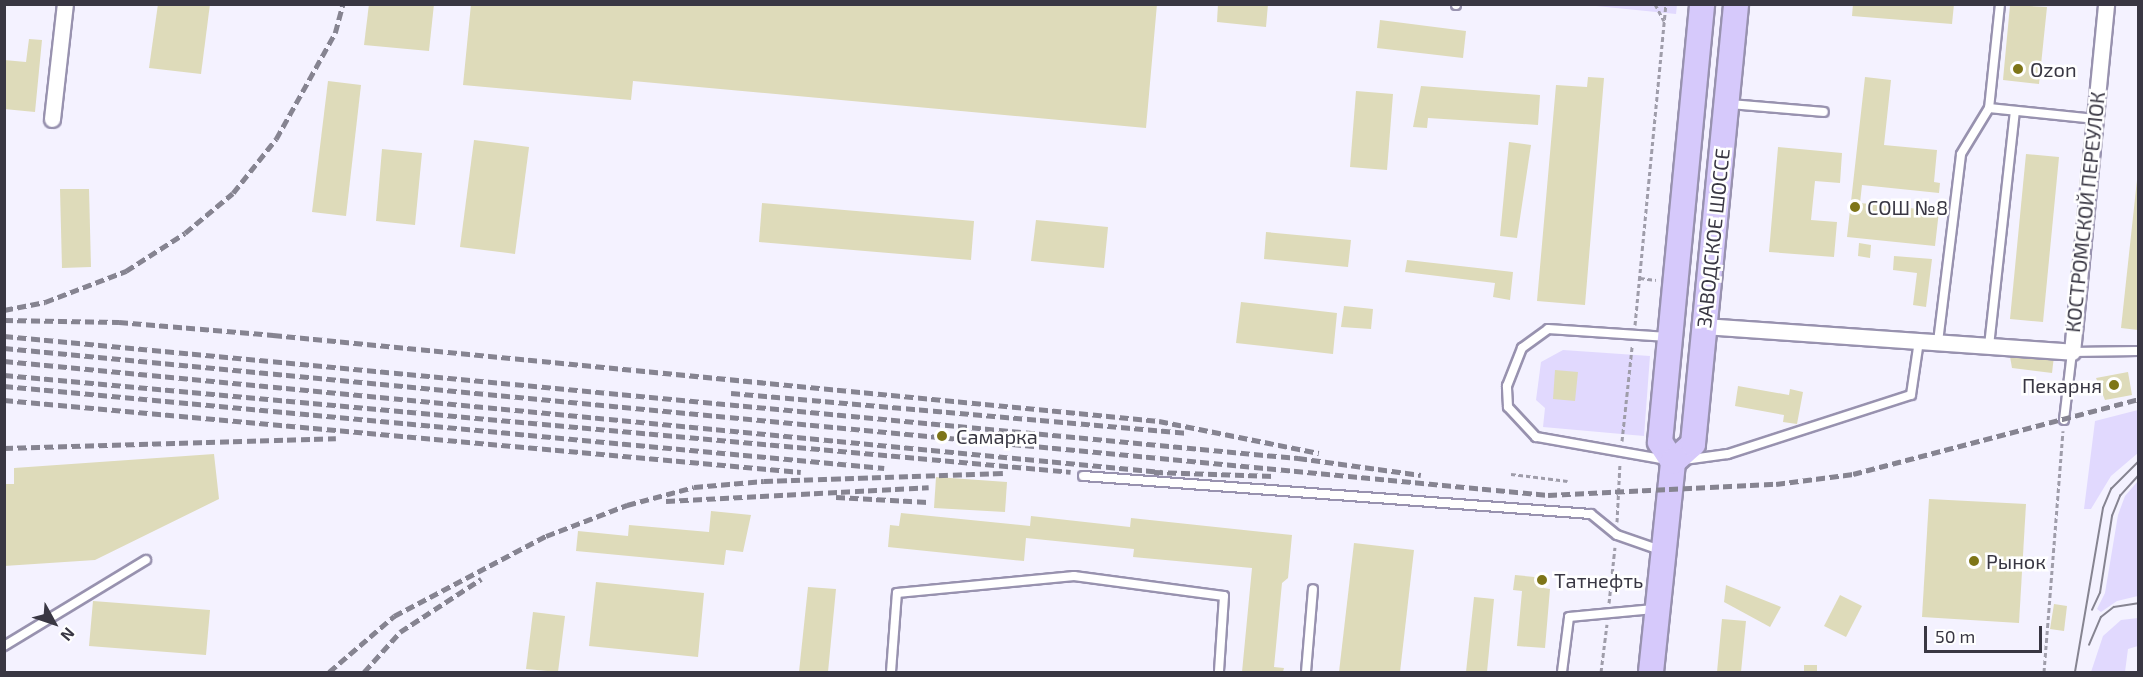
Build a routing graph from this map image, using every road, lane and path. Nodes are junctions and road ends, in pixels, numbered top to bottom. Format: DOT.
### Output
graph roads {
  1 [pos="65,4"];
  2 [pos="1654,4"];
  3 [pos="1702,4"];
  4 [pos="1736,4"];
  5 [pos="2000,4"];
  6 [pos="2106,4"];
  7 [pos="1664,22"];
  8 [pos="1726,104"];
  9 [pos="1989,108"];
  10 [pos="2015,111"];
  11 [pos="1824,112"];
  12 [pos="52,119"];
  13 [pos="2095,119"];
  14 [pos="1704,326"];
  15 [pos="1670,337"];
  16 [pos="1919,341"];
  17 [pos="1938,342"];
  18 [pos="1989,346"];
  19 [pos="2139,351"];
  20 [pos="2072,352"];
  21 [pos="2064,420"];
  22 [pos="1673,462"];
  23 [pos="1511,474"];
  24 [pos="1083,476"];
  25 [pos="1568,481"];
  26 [pos="1660,550"];
  27 [pos="146,560"];
  28 [pos="1313,589"];
  29 [pos="1656,609"];
  30 [pos="4,646"];
  31 [pos="891,672"];
  32 [pos="1219,672"];
  33 [pos="1306,672"];
  34 [pos="1562,672"];
  35 [pos="1651,672"];
  36 [pos="2044,672"];
  1 -- 12 [label="street"];
  2 -- 7 [label="path"];
  3 -- 15 [label="main road, ЗАВОДСКОЕ ШОССЕ"];
  4 -- 8 [label="main road, ЗАВОДСКОЕ ШОССЕ"];
  5 -- 9 [label="lane"];
  6 -- 13 [label="street, КОСТРОМСКОЙ ПЕРЕУЛОК"];
  8 -- 11 [label="lane"];
  8 -- 14 [label="main road, ЗАВОДСКОЕ ШОССЕ"];
  9 -- 10 [label="lane"];
  9 -- 17 [label="lane"];
  10 -- 13 [label="lane"];
  10 -- 18 [label="lane"];
  13 -- 20 [label="street, КОСТРОМСКОЙ ПЕРЕУЛОК"];
  14 -- 16 [label="street"];
  14 -- 22 [label="main road, ЗАВОДСКОЕ ШОССЕ"];
  15 -- 22 [label="main road, ЗАВОДСКОЕ ШОССЕ"];
  15 -- 22 [label="lane"];
  16 -- 17 [label="street"];
  16 -- 22 [label="lane"];
  17 -- 18 [label="street"];
  18 -- 20 [label="street"];
  19 -- 20 [label="lane"];
  20 -- 21 [label="lane, КОСТРОМСКОЙ ПЕРЕУЛОК"];
  21 -- 36 [label="path"];
  22 -- 26 [label="main road"];
  23 -- 25 [label="path"];
  24 -- 26 [label="lane"];
  26 -- 29 [label="main road"];
  27 -- 30 [label="lane"];
  28 -- 33 [label="lane"];
  29 -- 34 [label="lane"];
  29 -- 35 [label="main road"];
  31 -- 32 [label="lane"];
}
